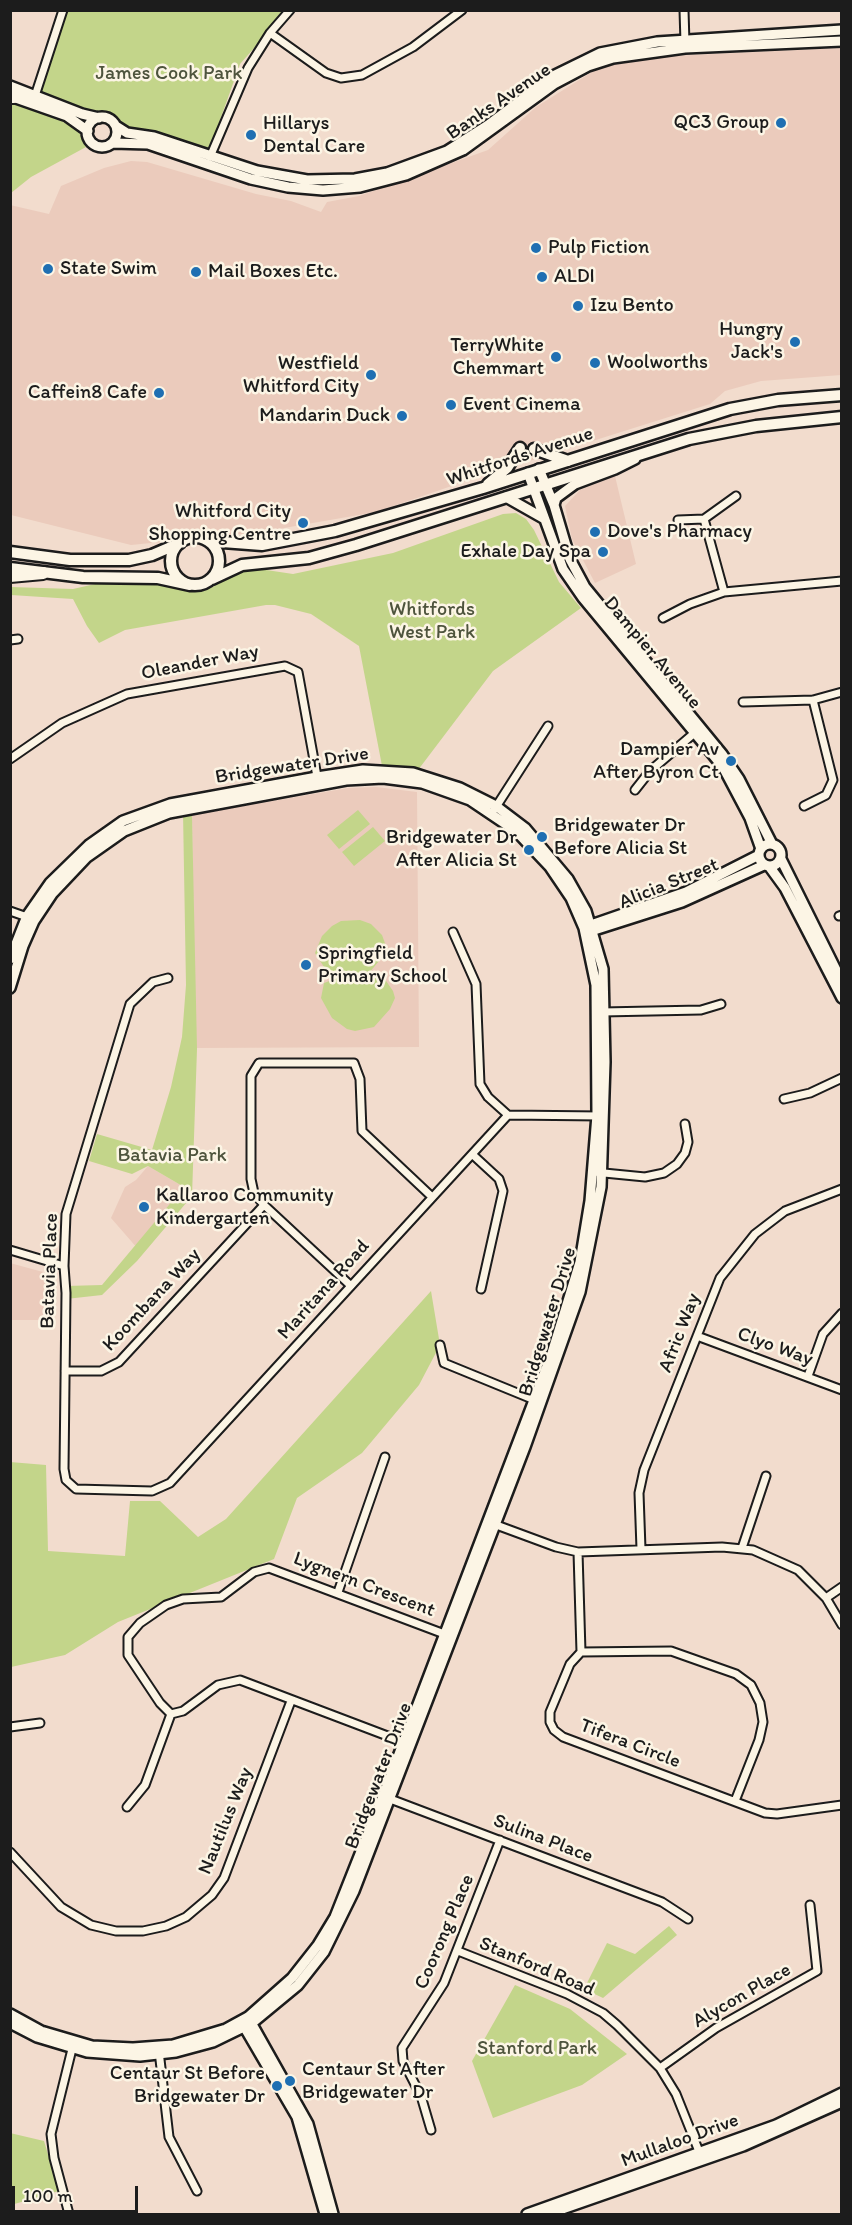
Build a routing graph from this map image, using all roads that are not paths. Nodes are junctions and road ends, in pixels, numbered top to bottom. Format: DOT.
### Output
graph roads {
  1 [pos="63,10"];
  2 [pos="290,10"];
  3 [pos="462,10"];
  4 [pos="684,10"];
  5 [pos="842,30"];
  6 [pos="270,33"];
  7 [pos="842,41"];
  8 [pos="685,44"];
  9 [pos="11,94"];
  10 [pos="34,99"];
  11 [pos="99,118"];
  12 [pos="116,126"];
  13 [pos="88,131"];
  14 [pos="112,143"];
  15 [pos="208,160"];
  16 [pos="842,389"];
  17 [pos="829,395"];
  18 [pos="842,395"];
  19 [pos="842,417"];
  20 [pos="520,448"];
  21 [pos="534,449"];
  22 [pos="647,451"];
  23 [pos="568,461"];
  24 [pos="539,469"];
  25 [pos="528,473"];
  26 [pos="544,484"];
  27 [pos="483,488"];
  28 [pos="532,488"];
  29 [pos="506,496"];
  30 [pos="736,496"];
  31 [pos="554,505"];
  32 [pos="543,518"];
  33 [pos="704,519"];
  34 [pos="678,520"];
  35 [pos="209,541"];
  36 [pos="180,543"];
  37 [pos="10,552"];
  38 [pos="10,568"];
  39 [pos="43,573"];
  40 [pos="10,576"];
  41 [pos="212,579"];
  42 [pos="842,581"];
  43 [pos="190,585"];
  44 [pos="724,592"];
  45 [pos="663,618"];
  46 [pos="842,692"];
  47 [pos="813,700"];
  48 [pos="743,702"];
  49 [pos="548,726"];
  50 [pos="698,729"];
  51 [pos="10,759"];
  52 [pos="318,780"];
  53 [pos="635,790"];
  54 [pos="804,806"];
  55 [pos="494,809"];
  56 [pos="772,844"];
  57 [pos="760,852"];
  58 [pos="781,859"];
  59 [pos="767,865"];
  60 [pos="10,911"];
  61 [pos="31,919"];
  62 [pos="589,929"];
  63 [pos="453,932"];
  64 [pos="10,959"];
  65 [pos="168,978"];
  66 [pos="842,981"];
  67 [pos="10,988"];
  68 [pos="842,998"];
  69 [pos="721,1004"];
  70 [pos="601,1012"];
  71 [pos="842,1078"];
  72 [pos="784,1099"];
  73 [pos="508,1115"];
  74 [pos="600,1116"];
  75 [pos="686,1124"];
  76 [pos="473,1155"];
  77 [pos="598,1172"];
  78 [pos="842,1189"];
  79 [pos="431,1196"];
  80 [pos="264,1205"];
  81 [pos="10,1250"];
  82 [pos="63,1266"];
  83 [pos="350,1285"];
  84 [pos="481,1289"];
  85 [pos="842,1313"];
  86 [pos="697,1336"];
  87 [pos="440,1345"];
  88 [pos="65,1371"];
  89 [pos="808,1376"];
  90 [pos="842,1390"];
  91 [pos="539,1402"];
  92 [pos="385,1457"];
  93 [pos="766,1476"];
  94 [pos="70,1485"];
  95 [pos="492,1523"];
  96 [pos="742,1548"];
  97 [pos="641,1549"];
  98 [pos="578,1552"];
  99 [pos="842,1587"];
  100 [pos="338,1592"];
  101 [pos="826,1598"];
  102 [pos="842,1625"];
  103 [pos="449,1635"];
  104 [pos="581,1652"];
  105 [pos="291,1701"];
  106 [pos="171,1714"];
  107 [pos="40,1723"];
  108 [pos="10,1727"];
  109 [pos="406,1744"];
  110 [pos="386,1797"];
  111 [pos="735,1802"];
  112 [pos="842,1805"];
  113 [pos="127,1807"];
  114 [pos="500,1840"];
  115 [pos="10,1852"];
  116 [pos="810,1905"];
  117 [pos="688,1919"];
  118 [pos="458,1951"];
  119 [pos="10,2014"];
  120 [pos="246,2022"];
  121 [pos="10,2024"];
  122 [pos="73,2046"];
  123 [pos="159,2051"];
  124 [pos="660,2068"];
  125 [pos="842,2093"];
  126 [pos="842,2102"];
  127 [pos="431,2130"];
  128 [pos="701,2156"];
  129 [pos="197,2190"];
  130 [pos="69,2214"];
  131 [pos="325,2214"];
  132 [pos="333,2214"];
  133 [pos="527,2214"];
  134 [pos="548,2214"];
  1 -- 10 [label="street"];
  2 -- 6 [label="street"];
  3 -- 6 [label="street"];
  4 -- 8 [label="street"];
  5 -- 8 [label="street, Banks Avenue"];
  6 -- 15 [label="street"];
  7 -- 8 [label="street, Banks Avenue"];
  8 -- 15 [label="street, Banks Avenue"];
  9 -- 10 [label="street"];
  10 -- 11 [label="street"];
  10 -- 13 [label="street"];
  11 -- 12 [label="street"];
  11 -- 13 [label="street"];
  12 -- 14 [label="street"];
  12 -- 15 [label="street, Banks Avenue"];
  13 -- 14 [label="street"];
  14 -- 15 [label="street, Banks Avenue"];
  16 -- 17 [label="main road"];
  17 -- 18 [label="main road, Whitfords Avenue"];
  17 -- 23 [label="main road, Whitfords Avenue"];
  19 -- 22 [label="main road, Whitfords Avenue"];
  20 -- 27 [label="main road"];
  21 -- 23 [label="main road"];
  22 -- 26 [label="main road, Whitfords Avenue"];
  22 -- 31 [label="street"];
  23 -- 24 [label="main road, Whitfords Avenue"];
  24 -- 25 [label="main road, Whitfords Avenue"];
  24 -- 26 [label="street, Dampier Avenue"];
  25 -- 27 [label="main road, Whitfords Avenue"];
  25 -- 28 [label="street, Dampier Avenue"];
  26 -- 28 [label="main road, Whitfords Avenue"];
  26 -- 31 [label="street, Dampier Avenue"];
  27 -- 35 [label="main road, Whitfords Avenue"];
  28 -- 29 [label="main road, Whitfords Avenue"];
  28 -- 32 [label="street, Dampier Avenue"];
  29 -- 32 [label="street"];
  29 -- 41 [label="main road, Whitfords Avenue"];
  30 -- 33 [label="street"];
  31 -- 50 [label="street, Dampier Avenue"];
  32 -- 50 [label="street, Dampier Avenue"];
  33 -- 34 [label="street"];
  33 -- 44 [label="street"];
  35 -- 36 [label="main road"];
  35 -- 41 [label="main road"];
  36 -- 37 [label="main road"];
  36 -- 43 [label="main road"];
  38 -- 39 [label="main road"];
  39 -- 40 [label="highway"];
  39 -- 43 [label="main road"];
  41 -- 43 [label="main road"];
  42 -- 44 [label="street"];
  44 -- 45 [label="street"];
  46 -- 47 [label="street"];
  47 -- 48 [label="street"];
  47 -- 54 [label="street"];
  49 -- 55 [label="street"];
  50 -- 53 [label="street"];
  50 -- 56 [label="street, Dampier Avenue"];
  50 -- 57 [label="street, Dampier Avenue"];
  51 -- 52 [label="street, Oleander Way"];
  52 -- 55 [label="street, Bridgewater Drive"];
  52 -- 61 [label="street, Bridgewater Drive"];
  55 -- 62 [label="street, Bridgewater Drive"];
  56 -- 57 [label="street"];
  56 -- 58 [label="street"];
  57 -- 59 [label="street"];
  57 -- 62 [label="street, Alicia Street"];
  58 -- 59 [label="street"];
  58 -- 66 [label="street"];
  59 -- 62 [label="street, Alicia Street"];
  59 -- 68 [label="street"];
  60 -- 61 [label="street"];
  61 -- 64 [label="street, Bridgewater Drive"];
  61 -- 67 [label="street, Bridgewater Drive"];
  62 -- 70 [label="street, Bridgewater Drive"];
  63 -- 73 [label="street"];
  65 -- 82 [label="street, Batavia Place"];
  69 -- 70 [label="street"];
  70 -- 74 [label="street, Bridgewater Drive"];
  71 -- 72 [label="street"];
  73 -- 74 [label="street"];
  73 -- 76 [label="street, Maritana Road"];
  74 -- 77 [label="street, Bridgewater Drive"];
  75 -- 77 [label="street"];
  76 -- 79 [label="street, Maritana Road"];
  76 -- 84 [label="street"];
  77 -- 91 [label="street, Bridgewater Drive"];
  78 -- 86 [label="street, Afric Way"];
  79 -- 80 [label="street"];
  79 -- 83 [label="street, Maritana Road"];
  80 -- 83 [label="street"];
  80 -- 88 [label="street, Koombana Way"];
  81 -- 82 [label="street"];
  82 -- 88 [label="street, Batavia Place"];
  83 -- 94 [label="street, Maritana Road"];
  85 -- 89 [label="street"];
  86 -- 89 [label="street, Clyo Way"];
  86 -- 97 [label="street, Afric Way"];
  87 -- 91 [label="street"];
  88 -- 94 [label="street, Batavia Place"];
  89 -- 90 [label="street, Clyo Way"];
  91 -- 95 [label="street, Bridgewater Drive"];
  92 -- 100 [label="street"];
  93 -- 96 [label="street"];
  95 -- 98 [label="street"];
  95 -- 103 [label="street, Bridgewater Drive"];
  96 -- 97 [label="street"];
  96 -- 101 [label="street"];
  97 -- 98 [label="street"];
  98 -- 104 [label="street"];
  99 -- 101 [label="street"];
  100 -- 103 [label="street, Lygnern Crescent"];
  100 -- 106 [label="street, Lygnern Crescent"];
  101 -- 102 [label="street"];
  103 -- 109 [label="street, Bridgewater Drive"];
  104 -- 111 [label="street, Tifera Circle"];
  104 -- 111 [label="street"];
  105 -- 106 [label="street"];
  105 -- 109 [label="street"];
  105 -- 115 [label="street, Nautilus Way"];
  106 -- 113 [label="street"];
  107 -- 108 [label="street"];
  109 -- 110 [label="street, Bridgewater Drive"];
  110 -- 114 [label="street, Sulina Place"];
  110 -- 120 [label="street, Bridgewater Drive"];
  111 -- 112 [label="street, Tifera Circle"];
  114 -- 117 [label="street, Sulina Place"];
  114 -- 118 [label="street, Coorong Place"];
  116 -- 124 [label="street, Alycon Place"];
  118 -- 124 [label="street, Stanford Road"];
  118 -- 127 [label="street, Coorong Place"];
  119 -- 122 [label="street, Bridgewater Drive"];
  120 -- 123 [label="street, Bridgewater Drive"];
  120 -- 131 [label="street"];
  120 -- 132 [label="street"];
  121 -- 122 [label="street, Bridgewater Drive"];
  122 -- 123 [label="street, Bridgewater Drive"];
  122 -- 130 [label="street"];
  123 -- 129 [label="street"];
  124 -- 128 [label="street, Stanford Road"];
  125 -- 128 [label="street, Mullaloo Drive"];
  126 -- 128 [label="street, Mullaloo Drive"];
  128 -- 133 [label="street, Mullaloo Drive"];
  128 -- 134 [label="street, Mullaloo Drive"];
}
